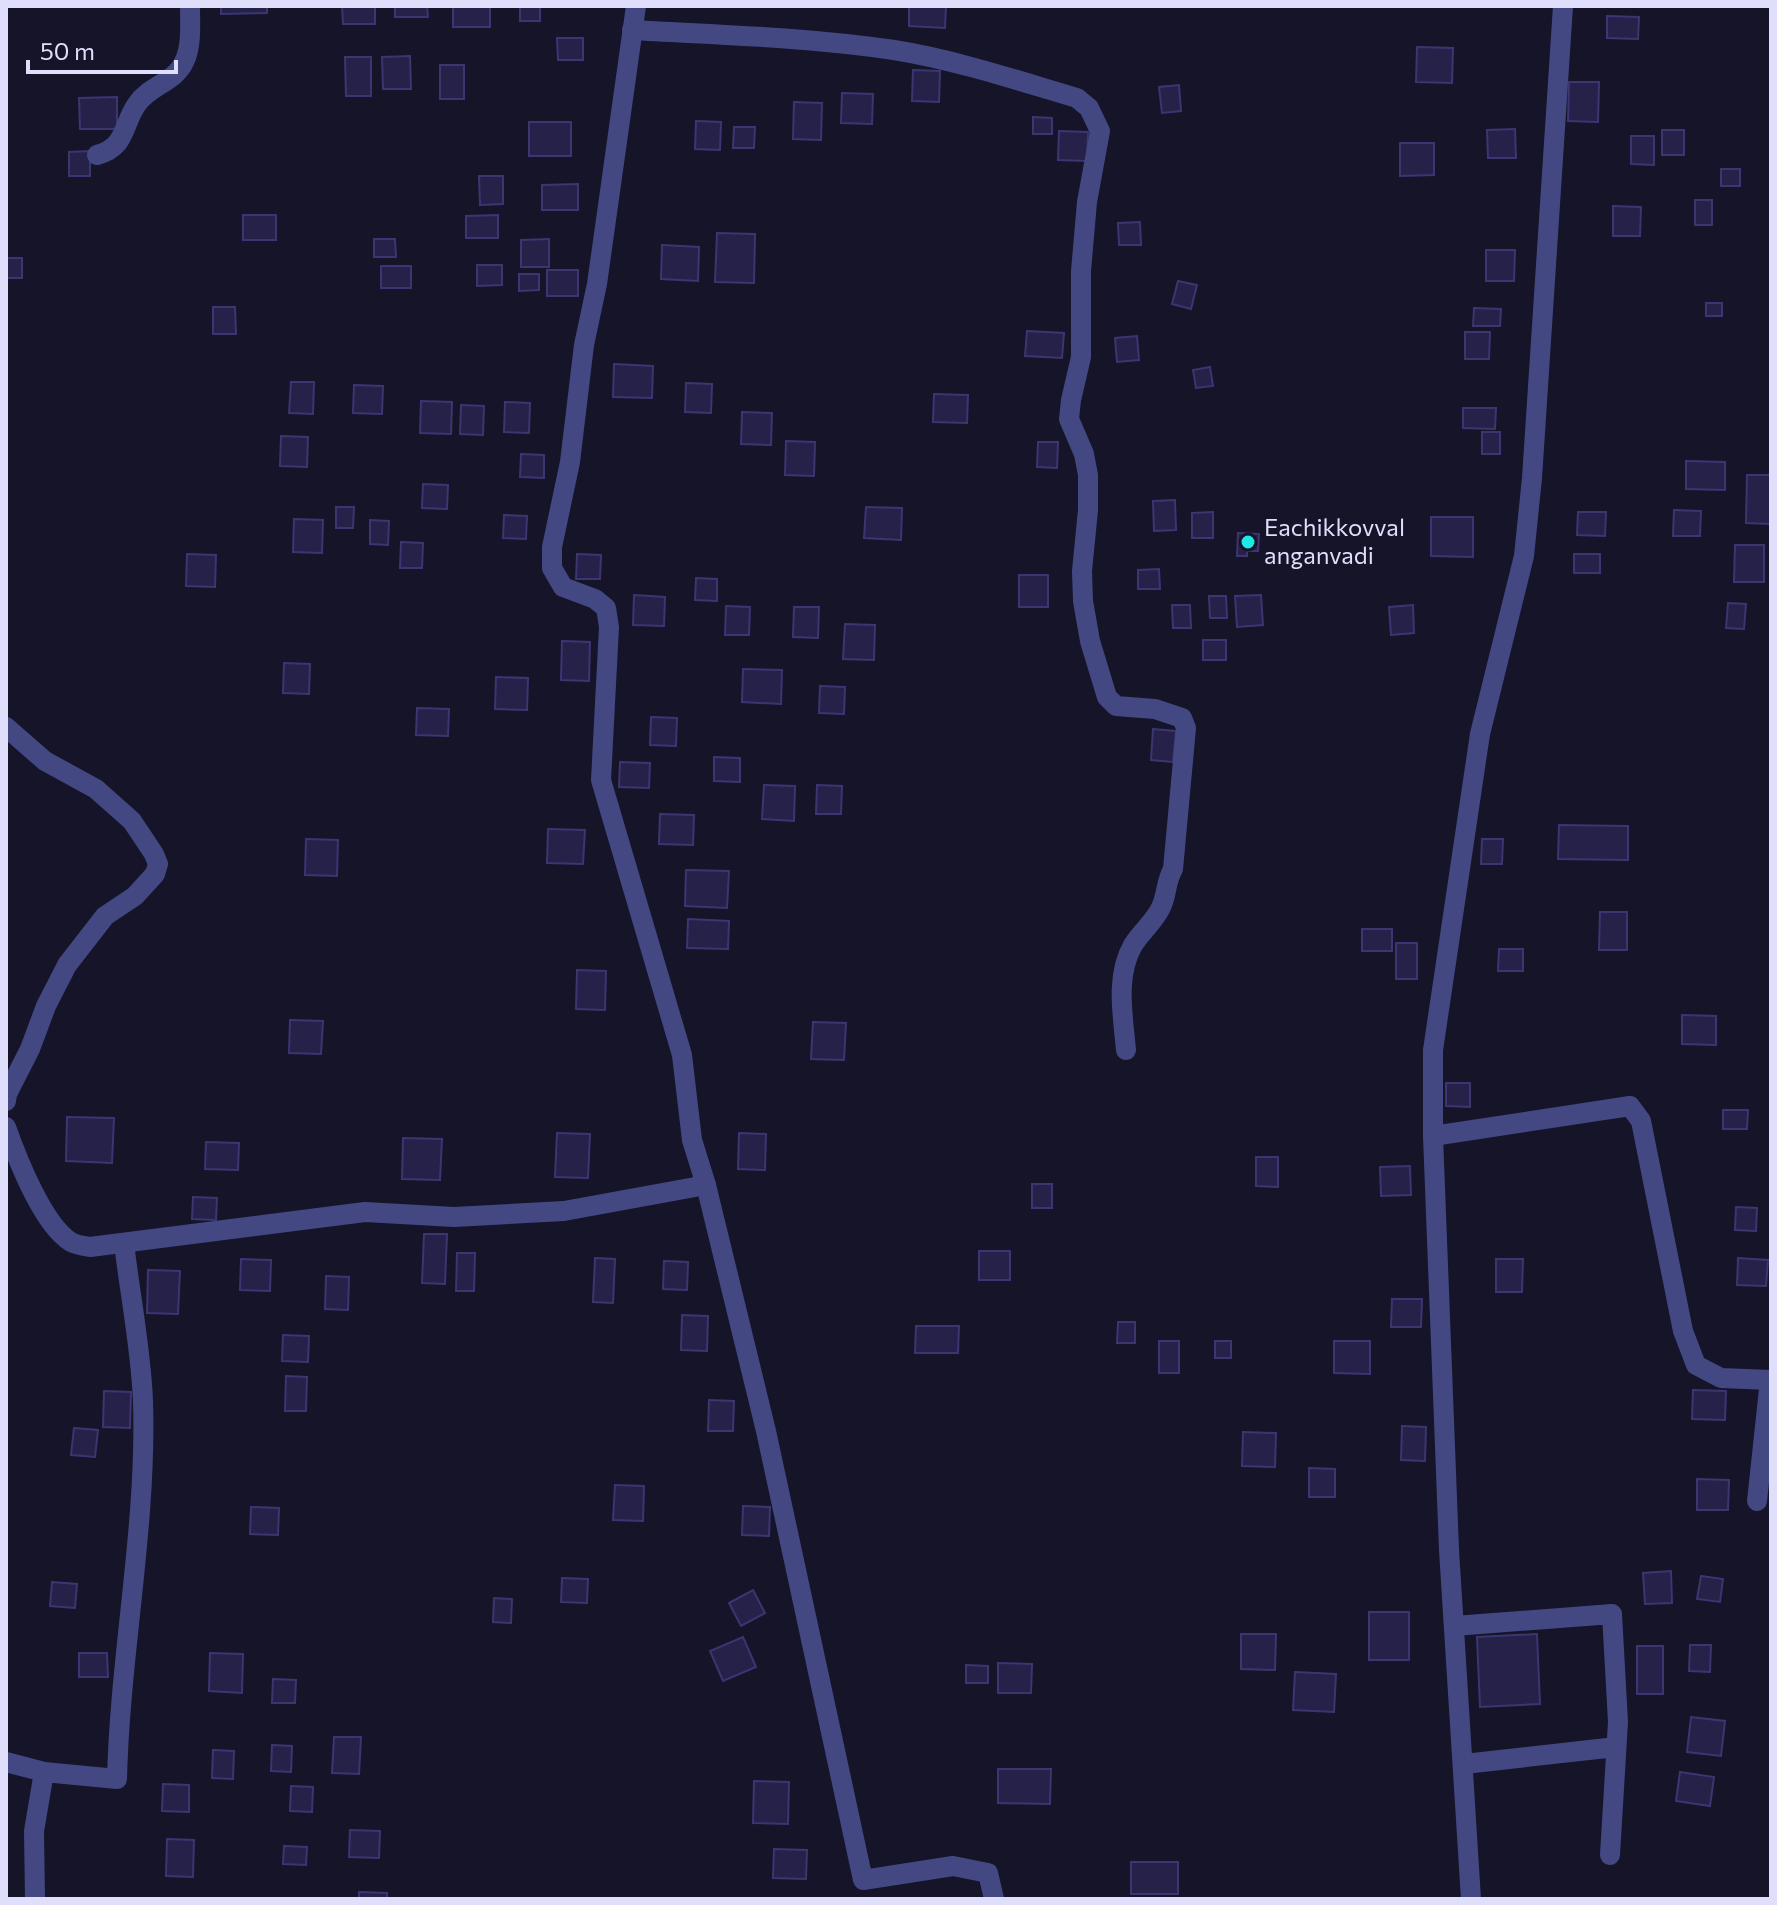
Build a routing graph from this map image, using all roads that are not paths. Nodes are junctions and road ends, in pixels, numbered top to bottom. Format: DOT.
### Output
graph roads {
  1 [pos="190,6"];
  2 [pos="636,6"];
  3 [pos="1563,6"];
  4 [pos="632,30"];
  5 [pos="97,155"];
  6 [pos="6,727"];
  7 [pos="1126,1050"];
  8 [pos="6,1101"];
  9 [pos="6,1127"];
  10 [pos="1433,1136"];
  11 [pos="706,1185"];
  12 [pos="124,1243"];
  13 [pos="1770,1380"];
  14 [pos="1767,1449"];
  15 [pos="1757,1501"];
  16 [pos="1454,1626"];
  17 [pos="1616,1747"];
  18 [pos="6,1762"];
  19 [pos="1464,1764"];
  20 [pos="44,1772"];
  21 [pos="1610,1855"];
  22 [pos="35,1899"];
  23 [pos="994,1899"];
  24 [pos="1471,1899"];
  1 -- 5 [label="street"];
  2 -- 4 [label="street"];
  3 -- 10 [label="street"];
  4 -- 7 [label="street"];
  4 -- 11 [label="street"];
  6 -- 8 [label="street"];
  9 -- 12 [label="street"];
  10 -- 13 [label="street"];
  10 -- 16 [label="street"];
  11 -- 12 [label="street"];
  11 -- 23 [label="street"];
  12 -- 20 [label="street"];
  13 -- 14 [label="street"];
  14 -- 15 [label="street"];
  16 -- 17 [label="street"];
  16 -- 19 [label="street"];
  17 -- 19 [label="street"];
  17 -- 21 [label="street"];
  18 -- 20 [label="street"];
  19 -- 24 [label="street"];
  20 -- 22 [label="street"];
}
